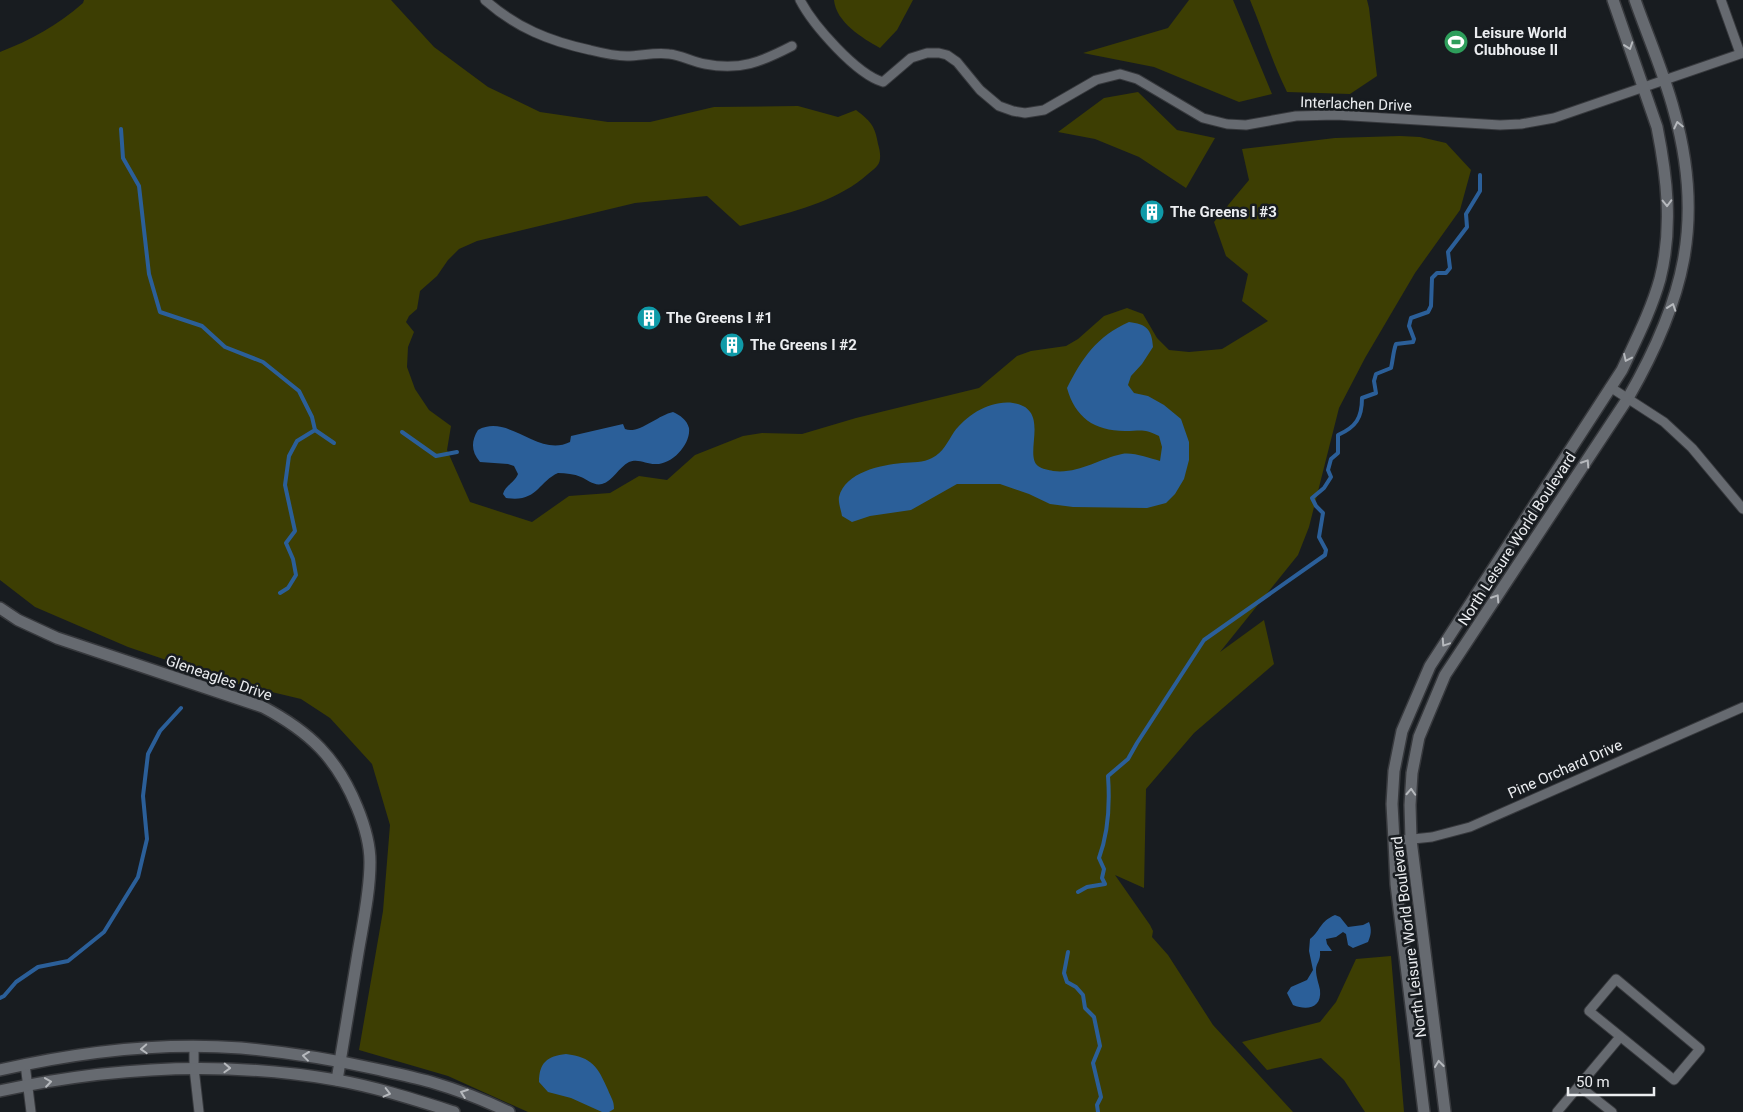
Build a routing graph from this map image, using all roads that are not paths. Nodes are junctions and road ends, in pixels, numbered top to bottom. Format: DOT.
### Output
graph roads {
  1 [pos="485,0"];
  2 [pos="800,0"];
  3 [pos="1613,0"];
  4 [pos="1635,0"];
  5 [pos="1721,0"];
  6 [pos="792,46"];
  7 [pos="1741,53"];
  8 [pos="1664,80"];
  9 [pos="1644,87"];
  10 [pos="1610,387"];
  11 [pos="1628,398"];
  12 [pos="1743,509"];
  13 [pos="1,611"];
  14 [pos="1743,707"];
  15 [pos="1411,840"];
  16 [pos="1394,841"];
  17 [pos="1620,1037"];
  18 [pos="194,1047"];
  19 [pos="340,1061"];
  20 [pos="25,1064"];
  21 [pos="194,1068"];
  22 [pos="0,1070"];
  23 [pos="337,1080"];
  24 [pos="28,1085"];
  25 [pos="1579,1086"];
  26 [pos="0,1091"];
  27 [pos="504,1111"];
  28 [pos="31,1112"];
  29 [pos="199,1112"];
  30 [pos="454,1112"];
  31 [pos="1424,1112"];
  32 [pos="1445,1112"];
  33 [pos="1557,1112"];
  34 [pos="1612,1112"];
  1 -- 6 [label="street"];
  2 -- 9 [label="street, Interlachen Drive"];
  3 -- 9 [label="street, North Leisure World Boulevard, one-way"];
  4 -- 8 [label="street, North Leisure World Boulevard"];
  5 -- 7 [label="street"];
  7 -- 8 [label="street, Interlachen Drive"];
  8 -- 9 [label="street, Interlachen Drive"];
  11 -- 8 [label="street, North Leisure World Boulevard, one-way"];
  9 -- 10 [label="street, North Leisure World Boulevard, one-way"];
  10 -- 11 [label="street"];
  10 -- 16 [label="street, North Leisure World Boulevard, one-way"];
  11 -- 12 [label="street"];
  15 -- 11 [label="street, North Leisure World Boulevard, one-way"];
  13 -- 19 [label="street, Gleneagles Drive"];
  14 -- 15 [label="street, Pine Orchard Drive"];
  15 -- 16 [label="street, Pine Orchard Drive"];
  32 -- 15 [label="street, North Leisure World Boulevard, one-way"];
  16 -- 31 [label="street, North Leisure World Boulevard"];
  17 -- 17 [label="street"];
  17 -- 25 [label="street"];
  19 -- 18 [label="street, one-way"];
  18 -- 20 [label="street, one-way"];
  18 -- 21 [label="street"];
  19 -- 23 [label="street, Gleneagles Drive"];
  27 -- 19 [label="street, one-way"];
  20 -- 22 [label="street"];
  20 -- 24 [label="street"];
  21 -- 23 [label="street, one-way"];
  24 -- 21 [label="street, one-way"];
  21 -- 29 [label="street"];
  23 -- 30 [label="street, one-way"];
  24 -- 26 [label="street"];
  24 -- 28 [label="street"];
  25 -- 33 [label="street"];
  25 -- 34 [label="street"];
}
